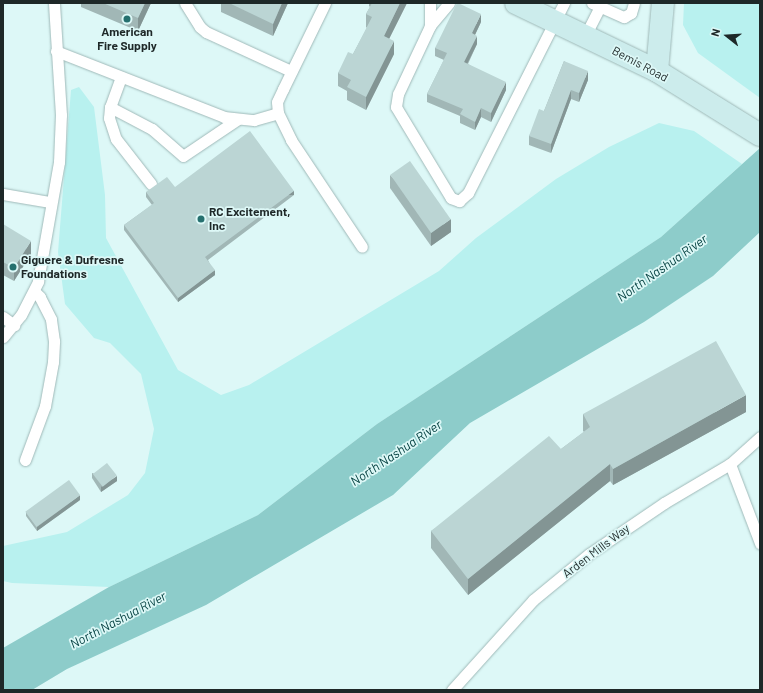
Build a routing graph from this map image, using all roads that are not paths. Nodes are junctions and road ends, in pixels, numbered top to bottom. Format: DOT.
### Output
graph roads {
  1 [pos="54,3"];
  2 [pos="185,3"];
  3 [pos="325,3"];
  4 [pos="430,3"];
  5 [pos="449,3"];
  6 [pos="516,3"];
  7 [pos="634,3"];
  8 [pos="663,3"];
  9 [pos="596,5"];
  10 [pos="559,12"];
  11 [pos="430,26"];
  12 [pos="585,36"];
  13 [pos="56,51"];
  14 [pos="291,71"];
  15 [pos="657,71"];
  16 [pos="122,77"];
  17 [pos="110,107"];
  18 [pos="278,113"];
  19 [pos="238,119"];
  20 [pos="760,135"];
  21 [pos="151,184"];
  22 [pos="3,194"];
  23 [pos="50,202"];
  24 [pos="362,247"];
  25 [pos="34,291"];
  26 [pos="3,317"];
  27 [pos="14,325"];
  28 [pos="3,337"];
  29 [pos="760,436"];
  30 [pos="25,460"];
  31 [pos="730,464"];
  32 [pos="760,543"];
  33 [pos="452,690"];
  1 -- 13 [label="lane"];
  2 -- 14 [label="lane"];
  3 -- 14 [label="lane"];
  4 -- 11 [label="lane"];
  5 -- 11 [label="lane"];
  6 -- 10 [label="main road, Bemis Road"];
  7 -- 9 [label="lane"];
  8 -- 15 [label="main road"];
  9 -- 12 [label="lane"];
  10 -- 11 [label="lane"];
  10 -- 12 [label="main road, Bemis Road"];
  12 -- 15 [label="main road, Bemis Road"];
  13 -- 16 [label="lane"];
  13 -- 23 [label="lane"];
  14 -- 18 [label="lane"];
  15 -- 20 [label="main road, Bemis Road"];
  16 -- 17 [label="lane"];
  16 -- 19 [label="lane"];
  17 -- 19 [label="lane"];
  17 -- 21 [label="lane"];
  18 -- 19 [label="lane"];
  18 -- 24 [label="lane"];
  22 -- 23 [label="lane"];
  23 -- 25 [label="lane"];
  25 -- 27 [label="lane"];
  25 -- 30 [label="lane"];
  26 -- 27 [label="lane"];
  27 -- 28 [label="lane"];
  29 -- 31 [label="lane, Arden Mills Way"];
  31 -- 32 [label="lane"];
  31 -- 33 [label="lane, Arden Mills Way"];
}
